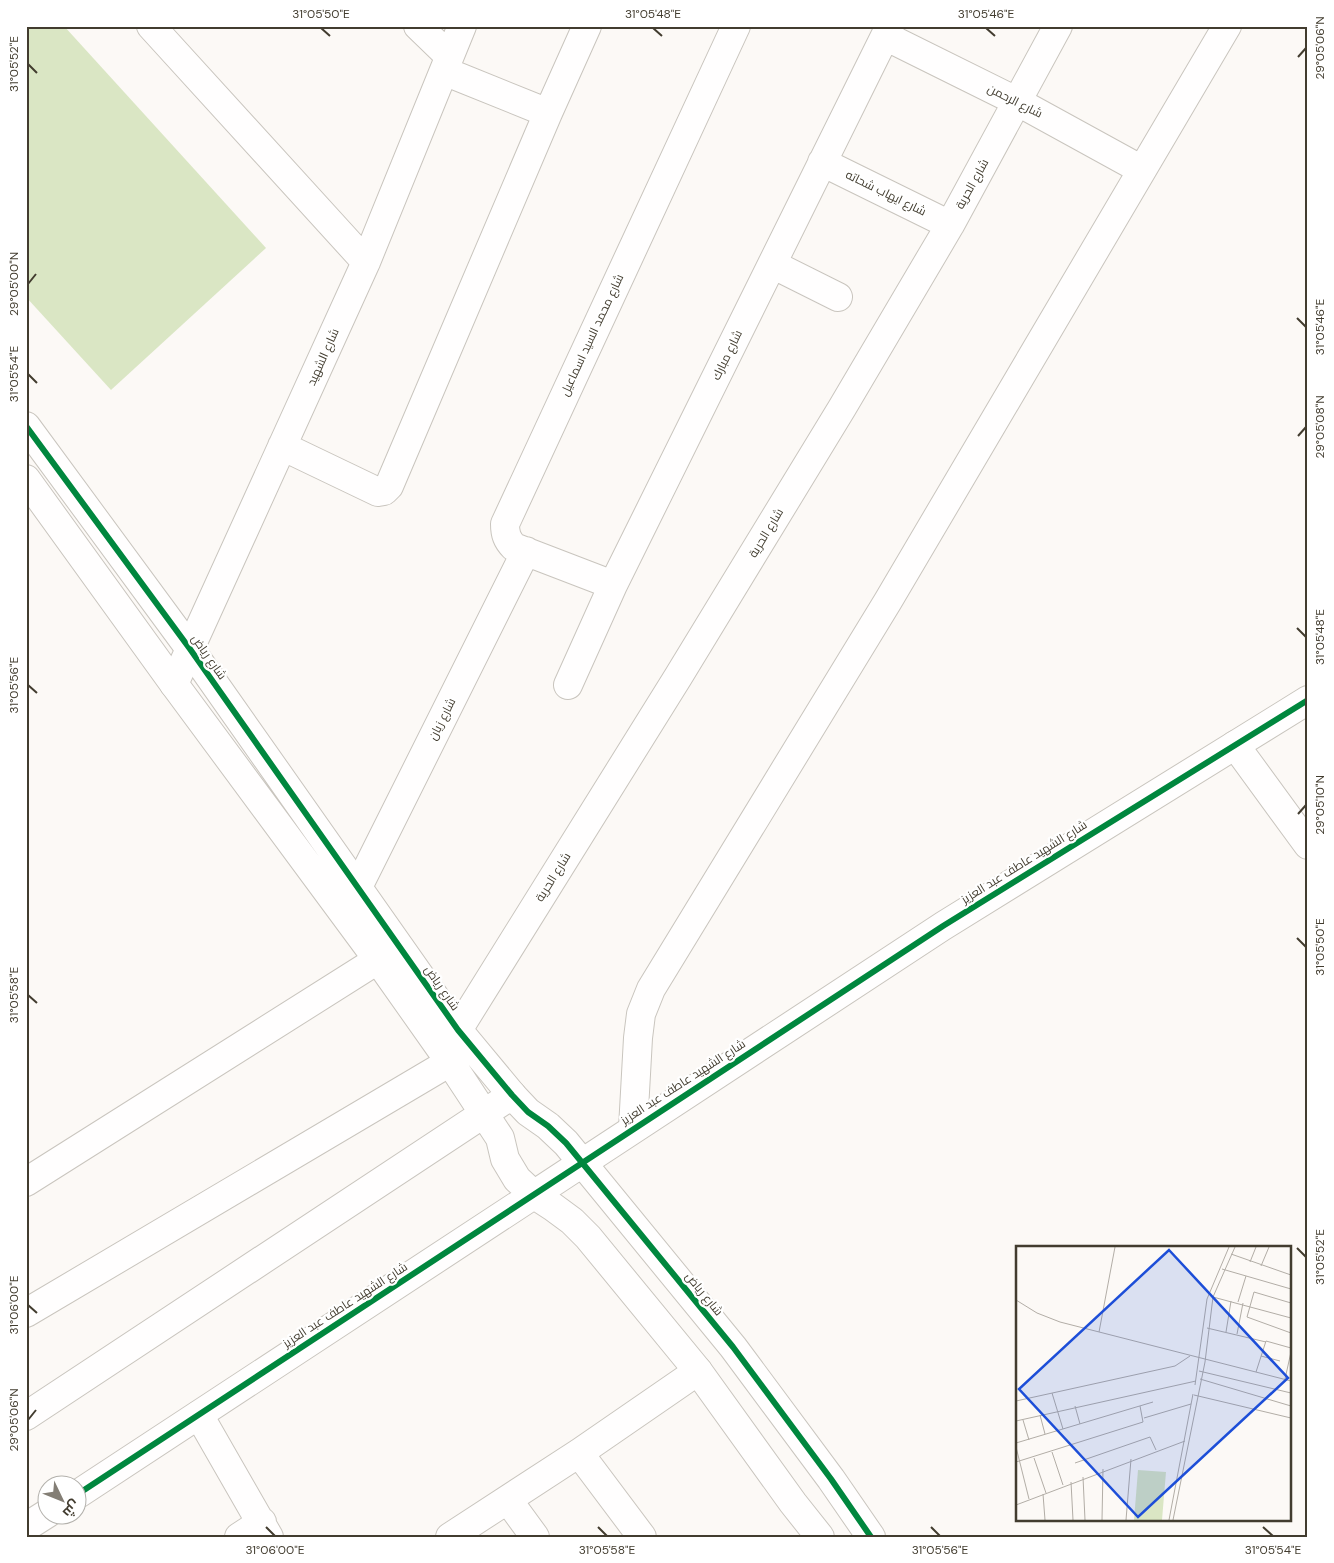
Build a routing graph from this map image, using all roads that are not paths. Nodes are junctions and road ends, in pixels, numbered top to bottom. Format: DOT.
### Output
graph roads {
  1 [pos="151,26"];
  2 [pos="418,26"];
  3 [pos="462,26"];
  4 [pos="586,26"];
  5 [pos="736,26"];
  6 [pos="1058,26"];
  7 [pos="1227,26"];
  8 [pos="887,31"];
  9 [pos="447,64"];
  10 [pos="1018,102"];
  11 [pos="548,113"];
  12 [pos="822,162"];
  13 [pos="1142,170"];
  14 [pos="950,224"];
  15 [pos="366,262"];
  16 [pos="772,264"];
  17 [pos="838,297"];
  18 [pos="26,426"];
  19 [pos="282,446"];
  20 [pos="26,479"];
  21 [pos="526,551"];
  22 [pos="613,585"];
  23 [pos="190,649"];
  24 [pos="174,684"];
  25 [pos="568,684"];
  26 [pos="1308,700"];
  27 [pos="1235,746"];
  28 [pos="1308,845"];
  29 [pos="358,887"];
  30 [pos="388,953"];
  31 [pos="458,1030"];
  32 [pos="450,1062"];
  33 [pos="512,1095"];
  34 [pos="485,1113"];
  35 [pos="633,1128"];
  36 [pos="581,1162"];
  37 [pos="26,1182"];
  38 [pos="533,1194"];
  39 [pos="26,1313"];
  40 [pos="698,1371"];
  41 [pos="199,1415"];
  42 [pos="26,1416"];
  43 [pos="579,1453"];
  44 [pos="88,1487"];
  45 [pos="508,1500"];
  46 [pos="38,1519"];
  47 [pos="26,1527"];
  48 [pos="266,1530"];
  49 [pos="239,1537"];
  50 [pos="450,1537"];
  51 [pos="535,1537"];
  52 [pos="642,1537"];
  53 [pos="820,1537"];
  54 [pos="871,1537"];
  1 -- 15 [label="street"];
  2 -- 9 [label="street"];
  3 -- 9 [label="street, شارع الشهيد"];
  4 -- 11 [label="street"];
  5 -- 21 [label="street, شارع محمد السيد اسماعيل"];
  6 -- 10 [label="street, شارع الحرية"];
  7 -- 13 [label="street"];
  8 -- 10 [label="street, شارع الرحمن"];
  8 -- 12 [label="street, شارع مبارك"];
  9 -- 11 [label="street"];
  9 -- 15 [label="street, شارع الشهيد"];
  10 -- 13 [label="street, شارع الرحمن"];
  10 -- 14 [label="street, شارع الحرية"];
  11 -- 19 [label="street"];
  12 -- 14 [label="street, شارع ايهاب شحاته"];
  12 -- 16 [label="street, شارع مبارك"];
  13 -- 35 [label="street"];
  14 -- 31 [label="street, شارع الحرية"];
  15 -- 19 [label="street, شارع الشهيد"];
  16 -- 17 [label="street"];
  16 -- 22 [label="street, شارع مبارك"];
  18 -- 23 [label="street, شارع رياض"];
  19 -- 23 [label="street, شارع الشهيد"];
  20 -- 24 [label="street, شارع رياض"];
  21 -- 22 [label="street, شارع محمد السيد اسماعيل"];
  21 -- 29 [label="street, شارع زيان"];
  22 -- 25 [label="street, شارع مبارك"];
  23 -- 24 [label="street, شارع الشهيد"];
  23 -- 29 [label="street, شارع رياض"];
  24 -- 30 [label="street, شارع رياض"];
  26 -- 27 [label="street, شارع الشهيد عاطف عبد العزيز"];
  27 -- 28 [label="street"];
  27 -- 35 [label="street, شارع الشهيد عاطف عبد العزيز"];
  29 -- 30 [label="street, شارع رياض"];
  30 -- 31 [label="street, شارع رياض"];
  30 -- 32 [label="street, شارع رياض"];
  30 -- 37 [label="street"];
  31 -- 33 [label="street, شارع رياض"];
  32 -- 34 [label="street, شارع رياض"];
  32 -- 39 [label="street"];
  33 -- 34 [label="street"];
  33 -- 36 [label="street, شارع رياض"];
  34 -- 38 [label="street, شارع رياض"];
  34 -- 42 [label="street"];
  35 -- 36 [label="street, شارع الشهيد عاطف عبد العزيز"];
  36 -- 38 [label="street, شارع الشهيد عاطف عبد العزيز"];
  36 -- 54 [label="street, شارع رياض"];
  38 -- 40 [label="street, شارع رياض"];
  38 -- 41 [label="street, شارع الشهيد عاطف عبد العزيز"];
  40 -- 43 [label="street"];
  40 -- 53 [label="street, شارع رياض"];
  41 -- 44 [label="street, شارع الشهيد عاطف عبد العزيز"];
  41 -- 48 [label="street"];
  43 -- 45 [label="street"];
  43 -- 52 [label="street"];
  45 -- 50 [label="street"];
  45 -- 51 [label="street"];
  46 -- 47 [label="street"];
  48 -- 49 [label="street"];
}
